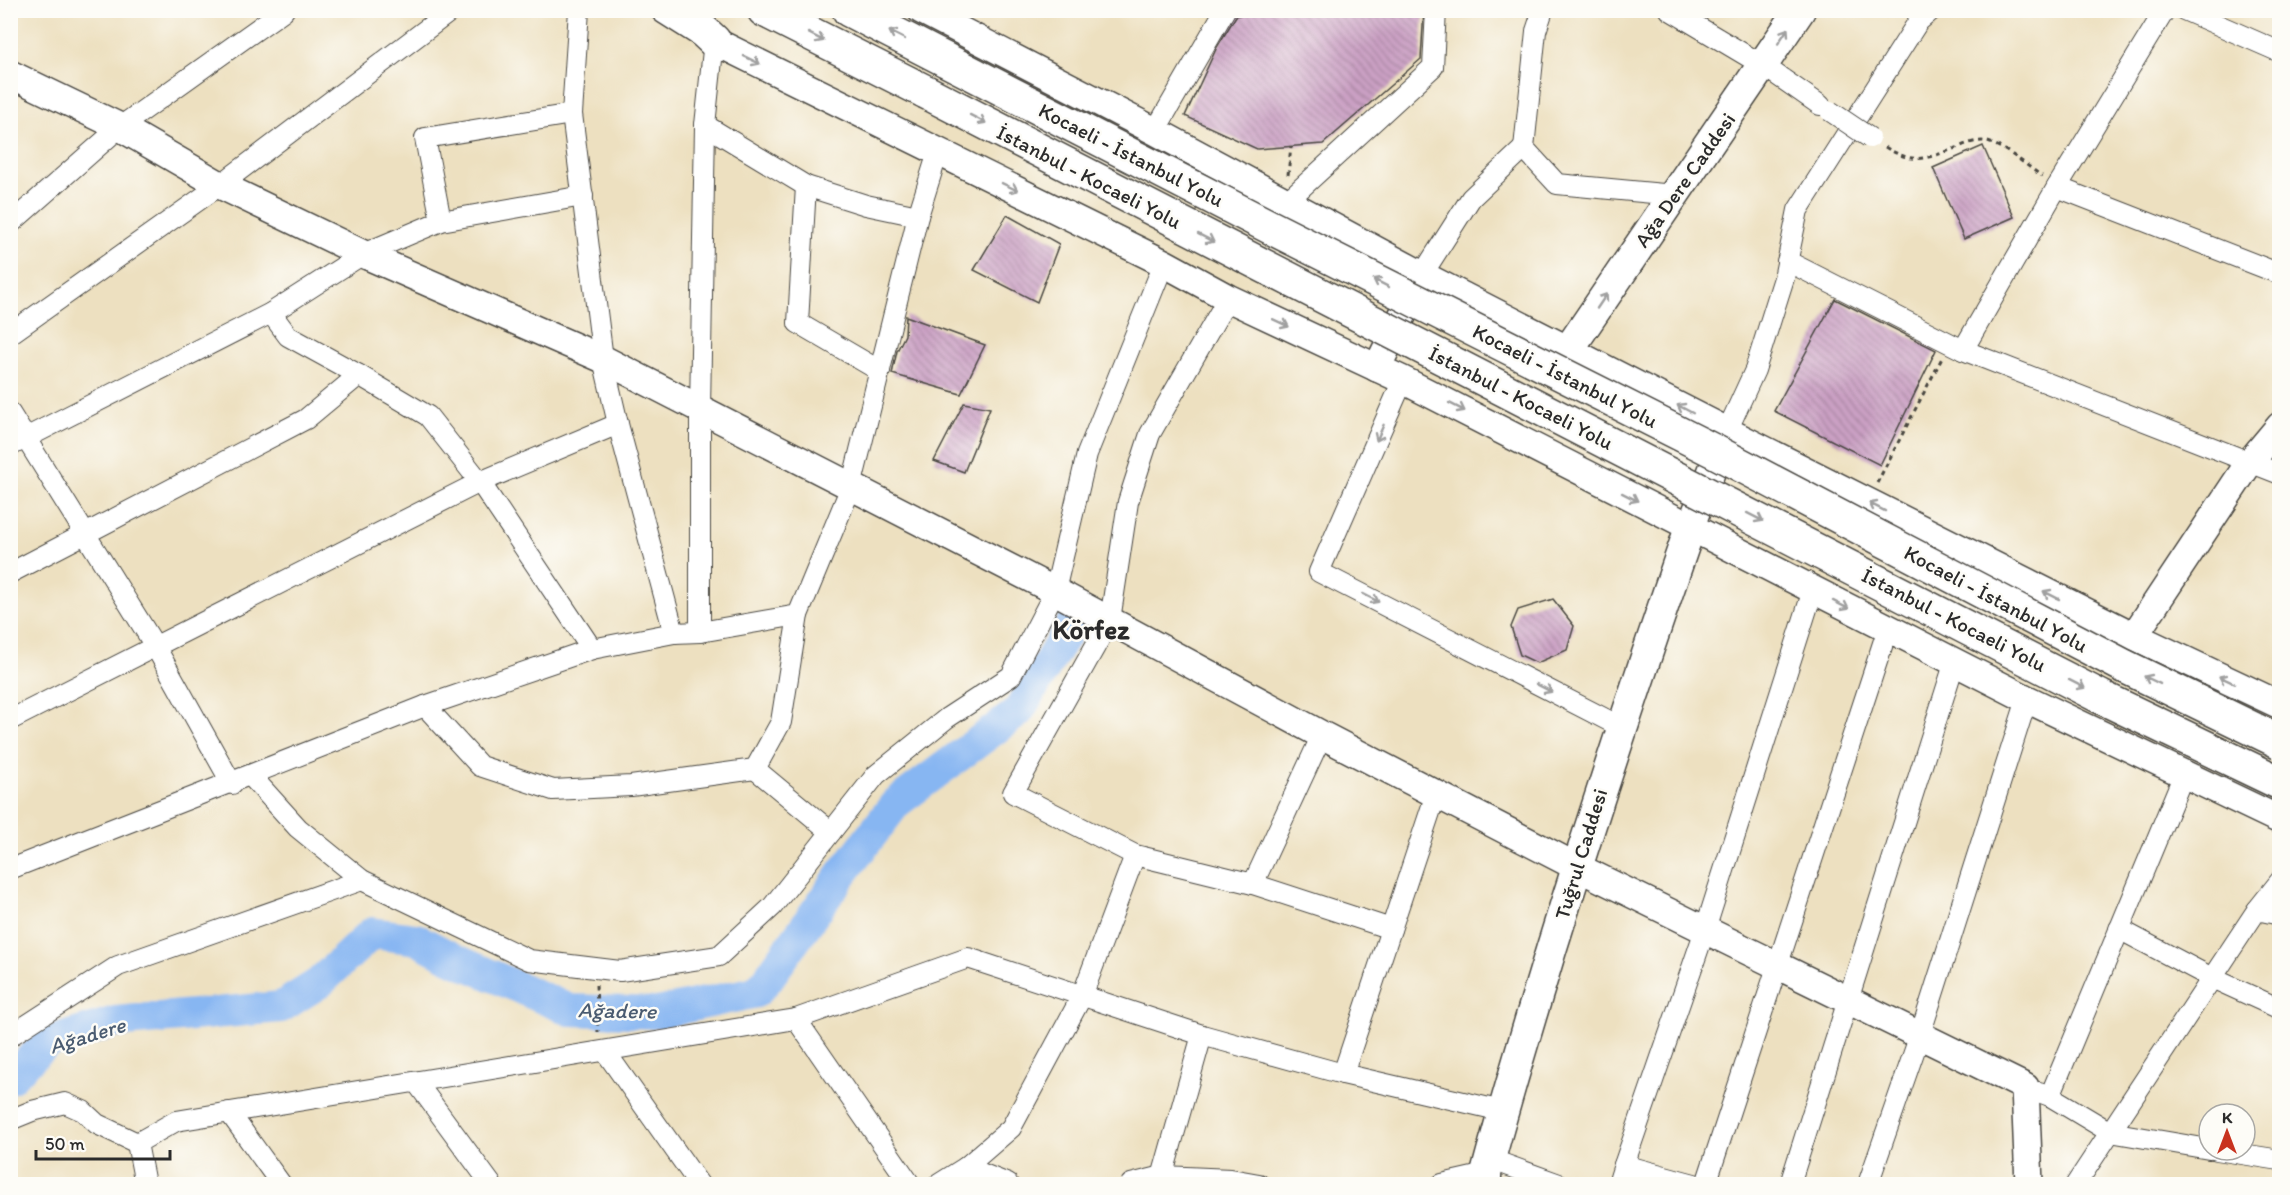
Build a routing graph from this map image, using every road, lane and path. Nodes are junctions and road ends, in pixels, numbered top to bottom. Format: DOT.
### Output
graph roads {
  1 [pos="284,10"];
  2 [pos="452,10"];
  3 [pos="579,10"];
  4 [pos="665,10"];
  5 [pos="681,10"];
  6 [pos="764,10"];
  7 [pos="849,10"];
  8 [pos="1225,10"];
  9 [pos="1436,10"];
  10 [pos="1544,10"];
  11 [pos="1670,10"];
  12 [pos="1800,10"];
  13 [pos="1932,10"];
  14 [pos="2165,10"];
  15 [pos="2184,10"];
  16 [pos="932,13"];
  17 [pos="714,41"];
  18 [pos="2280,52"];
  19 [pos="1764,66"];
  20 [pos="10,74"];
  21 [pos="572,114"];
  22 [pos="705,125"];
  23 [pos="120,127"];
  24 [pos="1155,131"];
  25 [pos="1878,143"];
  26 [pos="1524,148"];
  27 [pos="938,152"];
  28 [pos="220,185"];
  29 [pos="806,186"];
  30 [pos="2057,187"];
  31 [pos="1674,195"];
  32 [pos="583,196"];
  33 [pos="1285,203"];
  34 [pos="918,216"];
  35 [pos="441,221"];
  36 [pos="10,224"];
  37 [pos="363,254"];
  38 [pos="1788,261"];
  39 [pos="1164,263"];
  40 [pos="2280,274"];
  41 [pos="1422,275"];
  42 [pos="1228,298"];
  43 [pos="271,312"];
  44 [pos="10,334"];
  45 [pos="1957,346"];
  46 [pos="1569,349"];
  47 [pos="603,359"];
  48 [pos="1377,368"];
  49 [pos="880,371"];
  50 [pos="359,375"];
  51 [pos="1403,380"];
  52 [pos="700,409"];
  53 [pos="10,413"];
  54 [pos="618,424"];
  55 [pos="2280,426"];
  56 [pos="1726,431"];
  57 [pos="19,442"];
  58 [pos="1752,444"];
  59 [pos="2249,463"];
  60 [pos="2280,474"];
  61 [pos="480,482"];
  62 [pos="851,487"];
  63 [pos="1867,502"];
  64 [pos="1702,534"];
  65 [pos="87,535"];
  66 [pos="10,573"];
  67 [pos="1813,590"];
  68 [pos="1055,591"];
  69 [pos="798,615"];
  70 [pos="1110,620"];
  71 [pos="1888,628"];
  72 [pos="700,632"];
  73 [pos="674,633"];
  74 [pos="2134,636"];
  75 [pos="154,646"];
  76 [pos="592,649"];
  77 [pos="1955,661"];
  78 [pos="2027,699"];
  79 [pos="2280,705"];
  80 [pos="425,706"];
  81 [pos="10,720"];
  82 [pos="1621,728"];
  83 [pos="1322,735"];
  84 [pos="2280,742"];
  85 [pos="755,769"];
  86 [pos="2184,774"];
  87 [pos="250,776"];
  88 [pos="2280,783"];
  89 [pos="232,784"];
  90 [pos="1436,794"];
  91 [pos="2280,820"];
  92 [pos="831,832"];
  93 [pos="1135,855"];
  94 [pos="1577,867"];
  95 [pos="10,869"];
  96 [pos="362,880"];
  97 [pos="2280,881"];
  98 [pos="1253,884"];
  99 [pos="2257,910"];
  100 [pos="2280,915"];
  101 [pos="2119,928"];
  102 [pos="1391,929"];
  103 [pos="1705,930"];
  104 [pos="1777,965"];
  105 [pos="597,968"];
  106 [pos="2212,978"];
  107 [pos="1082,996"];
  108 [pos="1847,1000"];
  109 [pos="2280,1009"];
  110 [pos="796,1019"];
  111 [pos="1202,1035"];
  112 [pos="1920,1035"];
  113 [pos="10,1036"];
  114 [pos="605,1051"];
  115 [pos="1343,1074"];
  116 [pos="417,1083"];
  117 [pos="2037,1092"];
  118 [pos="1502,1111"];
  119 [pos="229,1112"];
  120 [pos="10,1120"];
  121 [pos="2110,1132"];
  122 [pos="137,1143"];
  123 [pos="2197,1147"];
  124 [pos="2257,1156"];
  125 [pos="2280,1160"];
  126 [pos="1624,1165"];
  127 [pos="966,1167"];
  128 [pos="1488,1173"];
  129 [pos="1162,1180"];
  130 [pos="145,1185"];
  131 [pos="281,1185"];
  132 [pos="491,1185"];
  133 [pos="699,1185"];
  134 [pos="910,1185"];
  135 [pos="939,1185"];
  136 [pos="1008,1185"];
  137 [pos="1131,1185"];
  138 [pos="1259,1185"];
  139 [pos="1442,1185"];
  140 [pos="1559,1185"];
  141 [pos="1618,1185"];
  142 [pos="1694,1185"];
  143 [pos="1707,1185"];
  144 [pos="1790,1185"];
  145 [pos="1868,1185"];
  146 [pos="2029,1185"];
  147 [pos="2076,1185"];
  1 -- 23 [label="street"];
  2 -- 28 [label="street"];
  3 -- 21 [label="street"];
  4 -- 17 [label="main road"];
  5 -- 17 [label="highway"];
  6 -- 88 [label="highway, İstanbul - Kocaeli Yolu, one-way, bridge"];
  84 -- 7 [label="highway, Kocaeli - İstanbul Yolu, one-way, bridge"];
  8 -- 24 [label="street"];
  9 -- 33 [label="street"];
  10 -- 26 [label="street"];
  11 -- 19 [label="street"];
  19 -- 12 [label="main road, Ağa Dere Caddesi, one-way"];
  13 -- 38 [label="street"];
  14 -- 30 [label="street"];
  15 -- 18 [label="street"];
  16 -- 24 [label="main road"];
  17 -- 22 [label="street"];
  17 -- 27 [label="main road, one-way"];
  19 -- 25 [label="street, bridge"];
  19 -- 31 [label="main road, Ağa Dere Caddesi"];
  20 -- 23 [label="main road"];
  21 -- 32 [label="street"];
  21 -- 35 [label="street"];
  22 -- 29 [label="street"];
  22 -- 52 [label="street"];
  23 -- 28 [label="main road"];
  23 -- 36 [label="street"];
  24 -- 33 [label="main road"];
  25 -- 30 [label="path"];
  26 -- 31 [label="street"];
  26 -- 41 [label="street"];
  27 -- 34 [label="street"];
  27 -- 39 [label="main road, one-way"];
  28 -- 37 [label="main road"];
  28 -- 44 [label="street"];
  29 -- 34 [label="street"];
  29 -- 49 [label="street"];
  30 -- 40 [label="street"];
  30 -- 45 [label="street"];
  46 -- 31 [label="main road, Ağa Dere Caddesi, one-way"];
  32 -- 35 [label="street"];
  32 -- 47 [label="street"];
  33 -- 41 [label="main road"];
  34 -- 49 [label="street"];
  35 -- 37 [label="street"];
  37 -- 43 [label="street"];
  37 -- 47 [label="main road"];
  38 -- 45 [label="street"];
  38 -- 56 [label="street"];
  39 -- 42 [label="main road"];
  39 -- 68 [label="street"];
  41 -- 46 [label="main road"];
  41 -- 48 [label="main road"];
  42 -- 48 [label="main road, one-way"];
  42 -- 70 [label="street"];
  43 -- 50 [label="street"];
  43 -- 57 [label="street"];
  45 -- 59 [label="street"];
  45 -- 63 [label="path"];
  56 -- 46 [label="main road, one-way"];
  47 -- 52 [label="main road"];
  47 -- 54 [label="street"];
  48 -- 51 [label="main road"];
  49 -- 62 [label="street"];
  50 -- 61 [label="street"];
  50 -- 65 [label="street"];
  51 -- 64 [label="main road, one-way"];
  51 -- 82 [label="street, one-way"];
  52 -- 62 [label="main road"];
  52 -- 72 [label="street"];
  53 -- 57 [label="street"];
  54 -- 61 [label="street"];
  54 -- 73 [label="street"];
  55 -- 59 [label="main road"];
  56 -- 58 [label="main road"];
  56 -- 64 [label="main road"];
  57 -- 65 [label="street"];
  58 -- 63 [label="main road"];
  58 -- 64 [label="main road"];
  59 -- 60 [label="street"];
  59 -- 74 [label="main road"];
  61 -- 75 [label="street"];
  61 -- 76 [label="street"];
  62 -- 68 [label="main road"];
  62 -- 69 [label="street"];
  74 -- 63 [label="main road, one-way"];
  64 -- 67 [label="main road"];
  64 -- 82 [label="main road, Tuğrul Caddesi"];
  65 -- 66 [label="street"];
  65 -- 75 [label="street"];
  67 -- 71 [label="main road, one-way"];
  67 -- 103 [label="street"];
  68 -- 70 [label="main road"];
  68 -- 92 [label="street"];
  69 -- 72 [label="street"];
  69 -- 85 [label="street"];
  70 -- 83 [label="main road"];
  70 -- 93 [label="street"];
  71 -- 77 [label="main road"];
  71 -- 104 [label="street"];
  72 -- 73 [label="street"];
  73 -- 76 [label="street"];
  79 -- 74 [label="main road, one-way"];
  75 -- 81 [label="street"];
  75 -- 89 [label="street"];
  76 -- 80 [label="street"];
  77 -- 78 [label="main road"];
  77 -- 108 [label="street"];
  78 -- 86 [label="main road"];
  78 -- 112 [label="street"];
  80 -- 85 [label="street"];
  80 -- 87 [label="street"];
  82 -- 94 [label="main road, Tuğrul Caddesi"];
  83 -- 90 [label="main road"];
  83 -- 98 [label="street"];
  85 -- 92 [label="street"];
  86 -- 91 [label="main road"];
  86 -- 101 [label="street"];
  87 -- 89 [label="street"];
  87 -- 96 [label="street"];
  89 -- 95 [label="street"];
  90 -- 94 [label="main road"];
  90 -- 102 [label="street"];
  92 -- 105 [label="street"];
  93 -- 98 [label="street"];
  93 -- 107 [label="street"];
  94 -- 103 [label="main road"];
  94 -- 118 [label="main road, Tuğrul Caddesi"];
  96 -- 105 [label="street"];
  96 -- 113 [label="street"];
  97 -- 99 [label="street"];
  98 -- 102 [label="street"];
  99 -- 100 [label="street"];
  99 -- 106 [label="street"];
  101 -- 106 [label="street"];
  101 -- 117 [label="street"];
  102 -- 115 [label="street"];
  103 -- 104 [label="main road"];
  103 -- 126 [label="street"];
  104 -- 108 [label="main road"];
  104 -- 143 [label="street"];
  105 -- 114 [label="path"];
  106 -- 109 [label="street"];
  106 -- 121 [label="street"];
  107 -- 110 [label="street"];
  107 -- 111 [label="street"];
  107 -- 127 [label="street"];
  108 -- 112 [label="main road"];
  108 -- 144 [label="street"];
  110 -- 114 [label="street"];
  110 -- 134 [label="street"];
  111 -- 115 [label="street"];
  111 -- 129 [label="street"];
  112 -- 117 [label="main road"];
  112 -- 145 [label="street"];
  114 -- 116 [label="street"];
  114 -- 133 [label="street"];
  115 -- 118 [label="street"];
  116 -- 119 [label="street"];
  116 -- 132 [label="street"];
  117 -- 121 [label="street"];
  117 -- 146 [label="main road"];
  118 -- 128 [label="main road, Tuğrul Caddesi"];
  119 -- 122 [label="street"];
  119 -- 131 [label="street"];
  120 -- 122 [label="street"];
  121 -- 123 [label="street"];
  121 -- 147 [label="street"];
  122 -- 130 [label="street"];
  124 -- 125 [label="street"];
  126 -- 141 [label="street"];
  126 -- 142 [label="street"];
  127 -- 135 [label="street"];
  127 -- 136 [label="street"];
  128 -- 139 [label="street"];
  128 -- 140 [label="street"];
  129 -- 137 [label="street"];
  129 -- 138 [label="street"];
}
